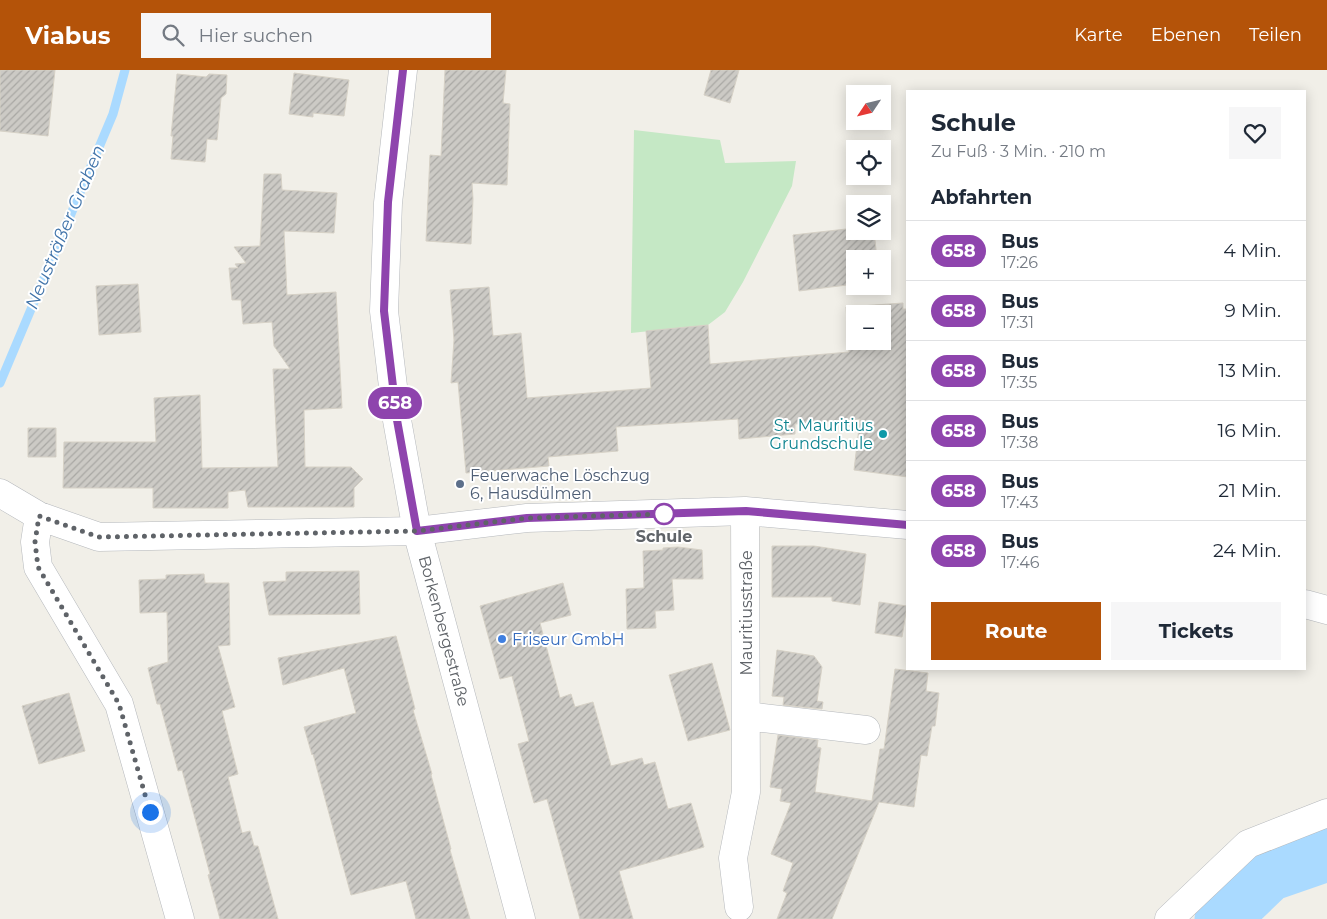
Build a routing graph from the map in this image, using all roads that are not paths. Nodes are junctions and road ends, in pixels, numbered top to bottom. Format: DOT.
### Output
graph roads {
  1 [pos="403,70"];
  2 [pos="0,493"];
  3 [pos="746,511"];
  4 [pos="39,516"];
  5 [pos="906,525"];
  6 [pos="417,531"];
  7 [pos="1306,604"];
  8 [pos="1327,610"];
  9 [pos="746,716"];
  10 [pos="866,730"];
  11 [pos="1327,813"];
  12 [pos="739,907"];
  13 [pos="180,919"];
  14 [pos="521,919"];
  15 [pos="1170,919"];
  1 -- 6 [label="street, Borkenbergestraße"];
  2 -- 4 [label="street"];
  3 -- 5 [label="street"];
  3 -- 6 [label="street"];
  3 -- 9 [label="street, Mauritiusstraße"];
  4 -- 6 [label="street"];
  4 -- 13 [label="street"];
  6 -- 14 [label="street, Borkenbergestraße"];
  7 -- 8 [label="street"];
  9 -- 10 [label="street"];
  9 -- 12 [label="street, Mauritiusstraße"];
  11 -- 15 [label="street"];
}
